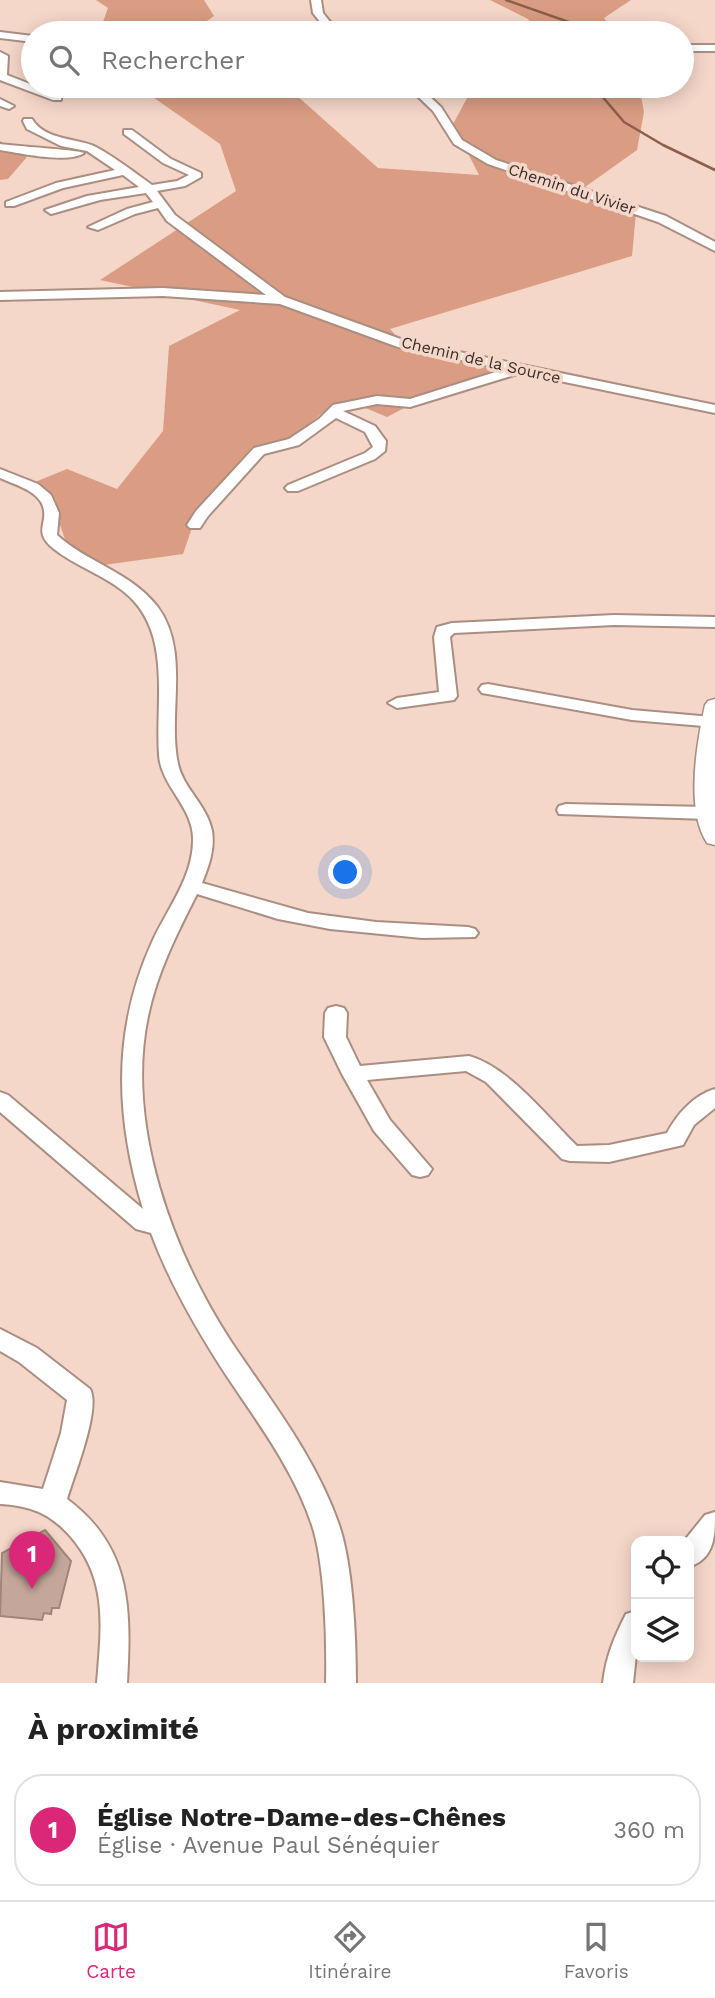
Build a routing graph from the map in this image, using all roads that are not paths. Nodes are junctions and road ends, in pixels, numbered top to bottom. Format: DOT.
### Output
graph roads {
  1 [pos="316,0"];
  2 [pos="324,21"];
  3 [pos="0,35"];
  4 [pos="21,38"];
  5 [pos="694,48"];
  6 [pos="715,48"];
  7 [pos="1,52"];
  8 [pos="1,77"];
  9 [pos="21,84"];
  10 [pos="425,98"];
  11 [pos="28,121"];
  12 [pos="128,132"];
  13 [pos="0,147"];
  14 [pos="96,152"];
  15 [pos="125,170"];
  16 [pos="149,188"];
  17 [pos="10,204"];
  18 [pos="161,204"];
  19 [pos="51,210"];
  20 [pos="94,227"];
  21 [pos="715,247"];
  22 [pos="0,296"];
  23 [pos="282,300"];
  24 [pos="519,369"];
  25 [pos="715,409"];
  26 [pos="332,412"];
  27 [pos="0,473"];
  28 [pos="293,488"];
  29 [pos="195,525"];
  30 [pos="715,622"];
  31 [pos="488,689"];
  32 [pos="397,703"];
  33 [pos="714,714"];
  34 [pos="566,810"];
  35 [pos="707,813"];
  36 [pos="715,838"];
  37 [pos="192,886"];
  38 [pos="468,933"];
  39 [pos="336,1013"];
  40 [pos="353,1073"];
  41 [pos="715,1097"];
  42 [pos="0,1100"];
  43 [pos="419,1169"];
  44 [pos="160,1224"];
  45 [pos="0,1339"];
  46 [pos="0,1493"];
  47 [pos="52,1504"];
  48 [pos="715,1523"];
  49 [pos="694,1549"];
  50 [pos="631,1634"];
  51 [pos="112,1683"];
  52 [pos="341,1683"];
  53 [pos="618,1683"];
  1 -- 2 [label="street"];
  3 -- 4 [label="street"];
  5 -- 6 [label="street"];
  7 -- 8 [label="street"];
  8 -- 9 [label="street"];
  10 -- 21 [label="street, Chemin du Vivier"];
  11 -- 14 [label="street"];
  12 -- 16 [label="street"];
  13 -- 14 [label="street"];
  14 -- 15 [label="street"];
  15 -- 16 [label="street"];
  15 -- 17 [label="street"];
  16 -- 18 [label="street"];
  16 -- 19 [label="street"];
  18 -- 20 [label="street"];
  18 -- 23 [label="street"];
  22 -- 23 [label="street, Chemin de la Source"];
  23 -- 24 [label="street, Chemin de la Source"];
  24 -- 25 [label="street, Chemin de la Source"];
  24 -- 26 [label="street"];
  26 -- 28 [label="street"];
  26 -- 29 [label="street"];
  27 -- 37 [label="street"];
  30 -- 32 [label="street"];
  31 -- 33 [label="street"];
  33 -- 35 [label="street"];
  34 -- 35 [label="street"];
  35 -- 36 [label="street"];
  37 -- 38 [label="street"];
  37 -- 44 [label="street"];
  39 -- 40 [label="street"];
  40 -- 41 [label="street"];
  40 -- 43 [label="street"];
  42 -- 44 [label="street"];
  44 -- 52 [label="street"];
  45 -- 47 [label="street"];
  46 -- 47 [label="street"];
  47 -- 51 [label="street"];
  48 -- 49 [label="street"];
  50 -- 53 [label="street"];
}
